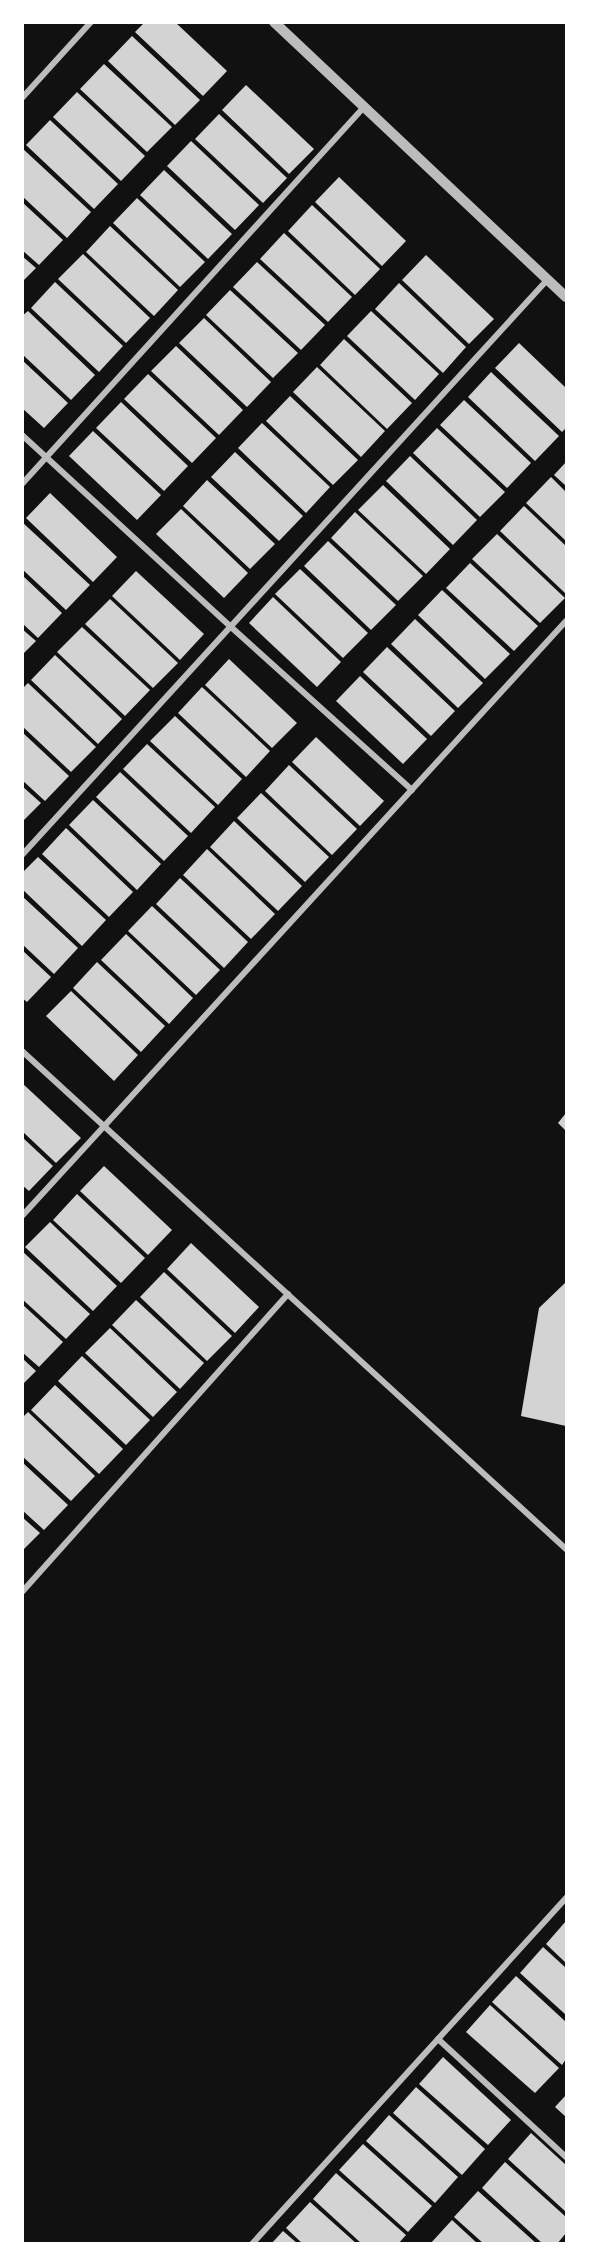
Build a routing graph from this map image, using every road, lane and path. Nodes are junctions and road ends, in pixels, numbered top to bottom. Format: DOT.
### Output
graph roads {
  1 [pos="91,22"];
  2 [pos="274,22"];
  3 [pos="22,98"];
  4 [pos="364,106"];
  5 [pos="548,279"];
  6 [pos="567,297"];
  7 [pos="22,435"];
  8 [pos="47,457"];
  9 [pos="22,484"];
  10 [pos="567,621"];
  11 [pos="231,627"];
  12 [pos="412,790"];
  13 [pos="22,855"];
  14 [pos="22,1051"];
  15 [pos="105,1127"];
  16 [pos="22,1216"];
  17 [pos="288,1294"];
  18 [pos="567,1549"];
  19 [pos="22,1592"];
  20 [pos="567,1898"];
  21 [pos="438,2039"];
  22 [pos="567,2157"];
  23 [pos="252,2244"];
  1 -- 3 [label="street"];
  2 -- 4 [label="street"];
  4 -- 5 [label="street"];
  4 -- 8 [label="street"];
  5 -- 6 [label="street"];
  5 -- 11 [label="street"];
  7 -- 8 [label="street"];
  8 -- 9 [label="street"];
  8 -- 11 [label="street"];
  10 -- 12 [label="street"];
  11 -- 12 [label="street"];
  11 -- 13 [label="street"];
  12 -- 15 [label="street"];
  14 -- 15 [label="street"];
  15 -- 16 [label="street"];
  15 -- 17 [label="street"];
  17 -- 18 [label="street"];
  17 -- 19 [label="street"];
  20 -- 21 [label="street"];
  21 -- 22 [label="street"];
  21 -- 23 [label="street"];
}
